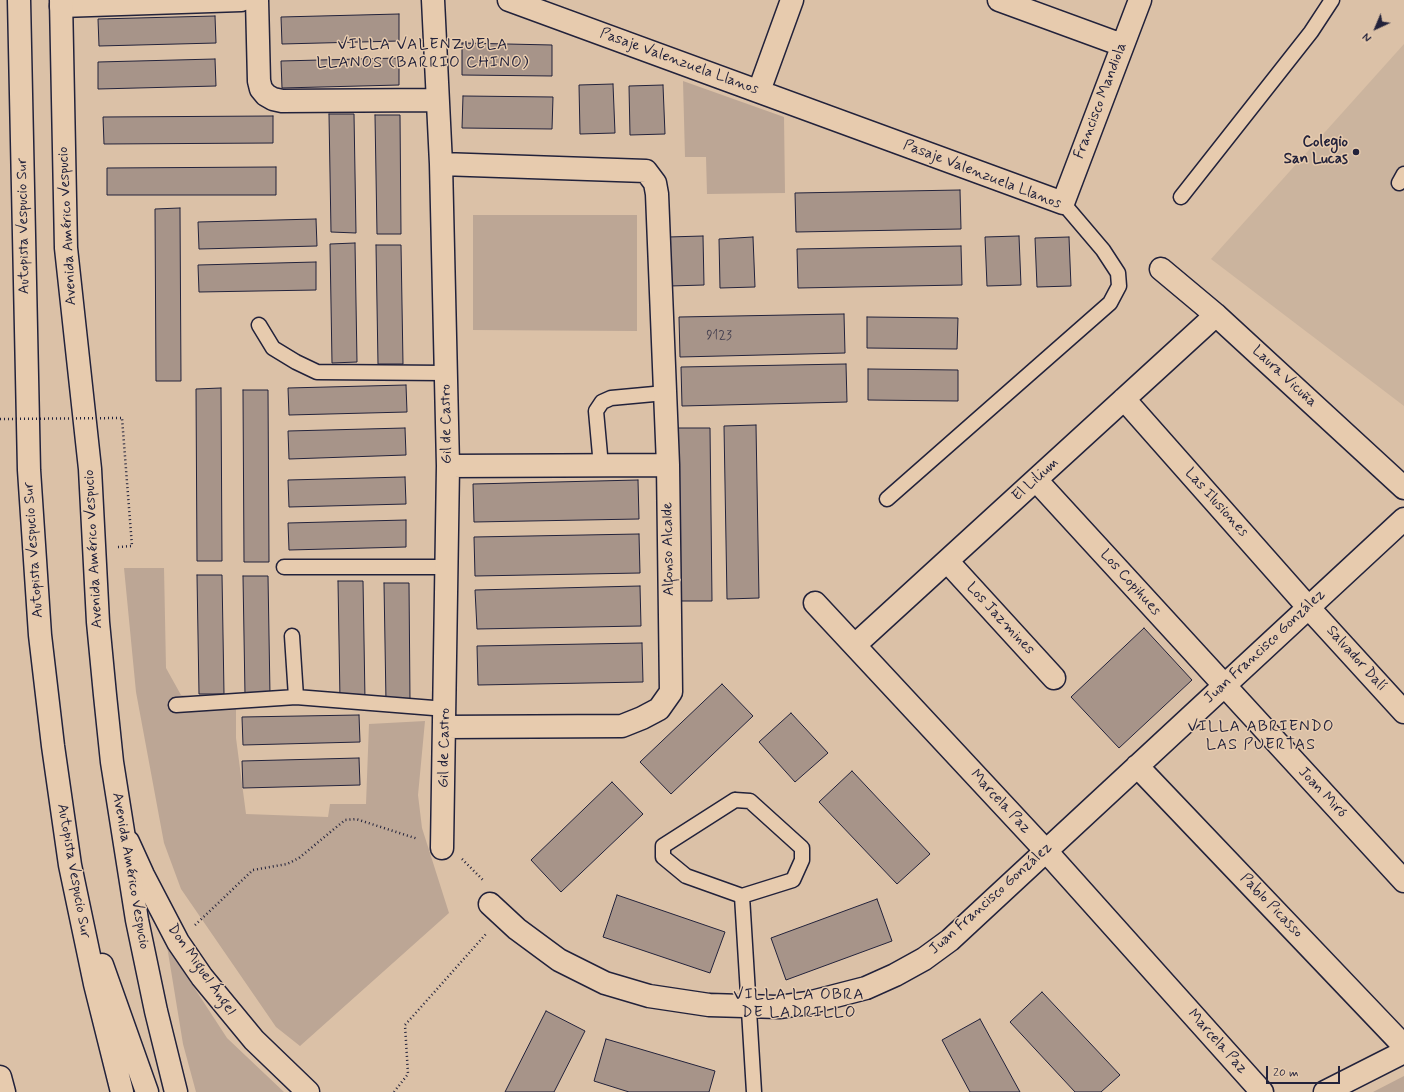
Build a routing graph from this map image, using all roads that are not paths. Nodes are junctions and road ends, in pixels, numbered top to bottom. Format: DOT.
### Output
graph roads {
  1 [pos="19,0"];
  2 [pos="242,0"];
  3 [pos="257,0"];
  4 [pos="433,0"];
  5 [pos="509,0"];
  6 [pos="792,0"];
  7 [pos="999,0"];
  8 [pos="1140,0"];
  9 [pos="1332,0"];
  10 [pos="61,3"];
  11 [pos="1122,45"];
  12 [pos="759,91"];
  13 [pos="437,100"];
  14 [pos="441,164"];
  15 [pos="1181,197"];
  16 [pos="1063,203"];
  17 [pos="1161,269"];
  18 [pos="1216,315"];
  19 [pos="259,324"];
  20 [pos="446,373"];
  21 [pos="665,393"];
  22 [pos="1124,399"];
  23 [pos="668,465"];
  24 [pos="448,466"];
  25 [pos="601,466"];
  26 [pos="1036,480"];
  27 [pos="1404,488"];
  28 [pos="887,499"];
  29 [pos="1404,519"];
  30 [pos="947,561"];
  31 [pos="284,567"];
  32 [pos="447,567"];
  33 [pos="816,603"];
  34 [pos="1308,607"];
  35 [pos="292,636"];
  36 [pos="855,645"];
  37 [pos="1054,678"];
  38 [pos="1223,686"];
  39 [pos="296,697"];
  40 [pos="176,705"];
  41 [pos="1404,712"];
  42 [pos="446,718"];
  43 [pos="1138,766"];
  44 [pos="122,829"];
  45 [pos="442,848"];
  46 [pos="1046,851"];
  47 [pos="1404,881"];
  48 [pos="742,896"];
  49 [pos="490,904"];
  50 [pos="78,905"];
  51 [pos="749,1007"];
  52 [pos="1404,1046"];
  53 [pos="1404,1052"];
  54 [pos="0,1077"];
  55 [pos="4,1092"];
  56 [pos="122,1092"];
  57 [pos="147,1092"];
  58 [pos="176,1092"];
  59 [pos="308,1092"];
  60 [pos="754,1092"];
  61 [pos="1262,1092"];
  62 [pos="1325,1092"];
  1 -- 50 [label="main road, Autopista Vespucio Sur"];
  2 -- 10 [label="main road"];
  3 -- 13 [label="main road"];
  4 -- 13 [label="main road, Gil de Castro"];
  5 -- 12 [label="main road, Pasaje Valenzuela Llanos"];
  6 -- 12 [label="main road"];
  7 -- 11 [label="main road"];
  8 -- 11 [label="main road, Francisco Mandiola"];
  9 -- 15 [label="lane"];
  10 -- 44 [label="main road, Avenida Américo Vespucio"];
  11 -- 16 [label="main road, Francisco Mandiola"];
  12 -- 16 [label="main road, Pasaje Valenzuela Llanos"];
  13 -- 14 [label="main road, Gil de Castro"];
  14 -- 20 [label="main road, Gil de Castro"];
  14 -- 21 [label="main road, Alfonso Alcalde"];
  16 -- 28 [label="lane, Pasaje Valenzuela Llanos"];
  17 -- 18 [label="main road, Laura Vicuña"];
  18 -- 22 [label="main road, El Lilium"];
  18 -- 27 [label="main road, Laura Vicuña"];
  19 -- 20 [label="lane"];
  20 -- 24 [label="main road, Gil de Castro"];
  21 -- 23 [label="main road, Alfonso Alcalde"];
  21 -- 25 [label="lane"];
  22 -- 26 [label="main road, El Lilium"];
  22 -- 34 [label="main road, Las Ilusiones"];
  23 -- 25 [label="main road"];
  23 -- 42 [label="main road, Alfonso Alcalde"];
  24 -- 25 [label="main road"];
  24 -- 32 [label="main road, Gil de Castro"];
  26 -- 30 [label="main road, El Lilium"];
  26 -- 38 [label="main road, Los Copihues"];
  29 -- 34 [label="main road, Juan Francisco González"];
  30 -- 36 [label="main road, El Lilium"];
  30 -- 37 [label="main road, Los Jazmines"];
  31 -- 32 [label="lane"];
  32 -- 42 [label="main road, Gil de Castro"];
  33 -- 36 [label="main road, Marcela Paz"];
  34 -- 38 [label="main road, Juan Francisco González"];
  34 -- 41 [label="main road, Salvador Dalí"];
  35 -- 39 [label="lane"];
  36 -- 46 [label="main road, Marcela Paz"];
  38 -- 43 [label="main road, Juan Francisco González"];
  38 -- 47 [label="main road, Joan Miró"];
  39 -- 40 [label="lane"];
  39 -- 42 [label="lane"];
  42 -- 45 [label="main road, Gil de Castro"];
  43 -- 46 [label="main road, Juan Francisco González"];
  43 -- 52 [label="main road, Pablo Picasso"];
  44 -- 58 [label="main road, Avenida Américo Vespucio"];
  44 -- 59 [label="main road, Don Miguel Ángel"];
  46 -- 51 [label="main road, Juan Francisco González"];
  46 -- 61 [label="main road, Marcela Paz"];
  48 -- 48 [label="lane"];
  48 -- 51 [label="lane"];
  49 -- 51 [label="main road, Juan Francisco González"];
  50 -- 56 [label="main road, Autopista Vespucio Sur"];
  50 -- 57 [label="main road"];
  51 -- 60 [label="lane"];
  53 -- 62 [label="main road"];
  54 -- 55 [label="main road"];
}
